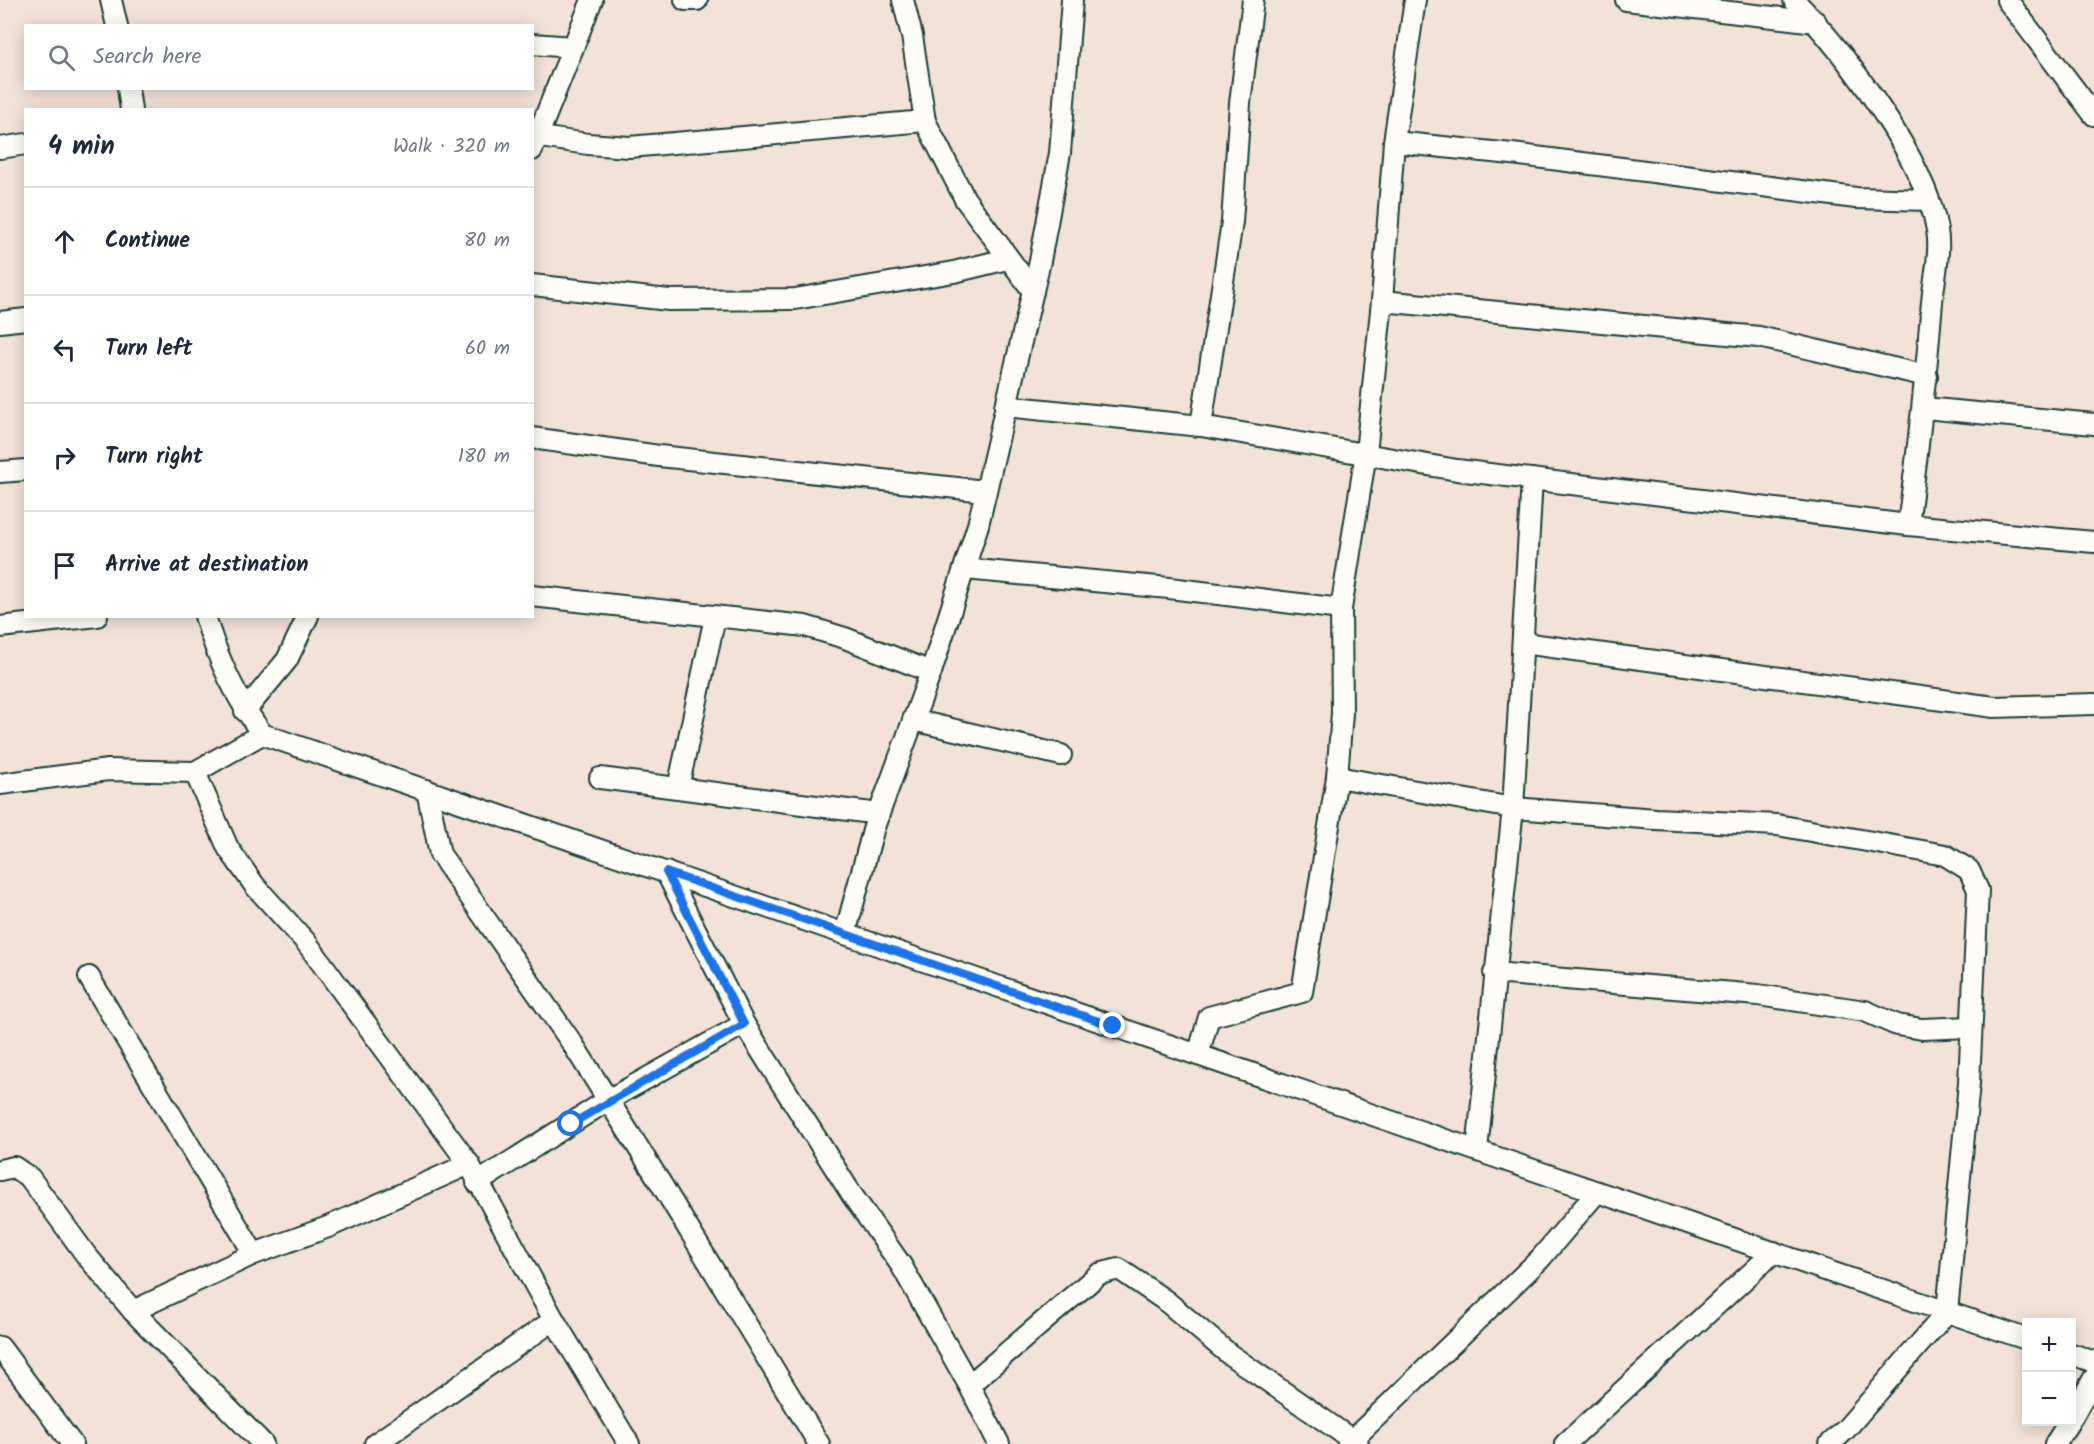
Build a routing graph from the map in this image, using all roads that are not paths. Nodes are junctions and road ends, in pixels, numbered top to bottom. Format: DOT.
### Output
graph roads {
  1 [pos="111,0"];
  2 [pos="592,0"];
  3 [pos="685,0"];
  4 [pos="697,0"];
  5 [pos="903,0"];
  6 [pos="1072,0"];
  7 [pos="1253,0"];
  8 [pos="1415,0"];
  9 [pos="1626,0"];
  10 [pos="1794,0"];
  11 [pos="2007,0"];
  12 [pos="1816,22"];
  13 [pos="117,24"];
  14 [pos="534,44"];
  15 [pos="573,47"];
  16 [pos="128,90"];
  17 [pos="131,108"];
  18 [pos="2094,115"];
  19 [pos="925,121"];
  20 [pos="1394,142"];
  21 [pos="536,143"];
  22 [pos="24,144"];
  23 [pos="0,148"];
  24 [pos="1929,200"];
  25 [pos="1007,259"];
  26 [pos="534,285"];
  27 [pos="1033,291"];
  28 [pos="1382,301"];
  29 [pos="24,319"];
  30 [pos="0,322"];
  31 [pos="1927,376"];
  32 [pos="1005,406"];
  33 [pos="1924,408"];
  34 [pos="2094,424"];
  35 [pos="1201,426"];
  36 [pos="534,438"];
  37 [pos="1366,453"];
  38 [pos="24,470"];
  39 [pos="0,472"];
  40 [pos="1532,479"];
  41 [pos="985,491"];
  42 [pos="1908,525"];
  43 [pos="2094,542"];
  44 [pos="965,569"];
  45 [pos="534,596"];
  46 [pos="1341,609"];
  47 [pos="715,617"];
  48 [pos="79,618"];
  49 [pos="206,618"];
  50 [pos="307,618"];
  51 [pos="0,627"];
  52 [pos="1522,643"];
  53 [pos="931,672"];
  54 [pos="2094,704"];
  55 [pos="245,711"];
  56 [pos="913,720"];
  57 [pos="262,734"];
  58 [pos="1061,755"];
  59 [pos="195,772"];
  60 [pos="600,777"];
  61 [pos="1337,777"];
  62 [pos="0,784"];
  63 [pos="678,788"];
  64 [pos="427,790"];
  65 [pos="1514,808"];
  66 [pos="879,814"];
  67 [pos="666,872"];
  68 [pos="845,934"];
  69 [pos="1494,973"];
  70 [pos="89,977"];
  71 [pos="744,1024"];
  72 [pos="1970,1027"];
  73 [pos="1198,1055"];
  74 [pos="608,1100"];
  75 [pos="1477,1150"];
  76 [pos="469,1164"];
  77 [pos="0,1170"];
  78 [pos="477,1183"];
  79 [pos="1597,1192"];
  80 [pos="1774,1252"];
  81 [pos="254,1254"];
  82 [pos="133,1311"];
  83 [pos="1947,1312"];
  84 [pos="554,1320"];
  85 [pos="2022,1338"];
  86 [pos="0,1347"];
  87 [pos="2076,1355"];
  88 [pos="2094,1362"];
  89 [pos="2094,1378"];
  90 [pos="969,1385"];
  91 [pos="2076,1410"];
  92 [pos="2066,1426"];
  93 [pos="1353,1443"];
  94 [pos="72,1444"];
  95 [pos="263,1444"];
  96 [pos="375,1444"];
  97 [pos="629,1444"];
  98 [pos="819,1444"];
  99 [pos="999,1444"];
  100 [pos="1565,1444"];
  101 [pos="1830,1444"];
  102 [pos="2055,1444"];
  1 -- 13 [label="street"];
  2 -- 15 [label="street"];
  3 -- 4 [label="street"];
  5 -- 19 [label="street"];
  6 -- 27 [label="street"];
  7 -- 35 [label="street"];
  8 -- 20 [label="street"];
  9 -- 12 [label="street"];
  10 -- 12 [label="street"];
  11 -- 18 [label="street"];
  12 -- 24 [label="street"];
  14 -- 15 [label="street"];
  15 -- 21 [label="street"];
  16 -- 17 [label="street"];
  19 -- 21 [label="street"];
  19 -- 25 [label="street"];
  20 -- 24 [label="street"];
  20 -- 28 [label="street"];
  22 -- 23 [label="street"];
  24 -- 31 [label="street"];
  25 -- 26 [label="street"];
  25 -- 27 [label="street"];
  27 -- 32 [label="street"];
  28 -- 31 [label="street"];
  28 -- 37 [label="street"];
  29 -- 30 [label="street"];
  31 -- 33 [label="street"];
  32 -- 35 [label="street"];
  32 -- 41 [label="street"];
  33 -- 34 [label="street"];
  33 -- 42 [label="street"];
  35 -- 37 [label="street"];
  36 -- 41 [label="street"];
  37 -- 40 [label="street"];
  37 -- 46 [label="street"];
  38 -- 39 [label="street"];
  40 -- 42 [label="street"];
  40 -- 52 [label="street"];
  41 -- 44 [label="street"];
  42 -- 43 [label="street"];
  44 -- 46 [label="street"];
  44 -- 53 [label="street"];
  45 -- 47 [label="street"];
  46 -- 61 [label="street"];
  47 -- 53 [label="street"];
  47 -- 63 [label="street"];
  48 -- 51 [label="street"];
  49 -- 55 [label="street"];
  50 -- 55 [label="street"];
  52 -- 54 [label="street"];
  52 -- 65 [label="street"];
  53 -- 56 [label="street"];
  55 -- 57 [label="street"];
  56 -- 58 [label="street"];
  56 -- 66 [label="street"];
  57 -- 59 [label="street"];
  57 -- 64 [label="street"];
  59 -- 62 [label="street"];
  59 -- 76 [label="street"];
  60 -- 63 [label="street"];
  61 -- 65 [label="street"];
  61 -- 73 [label="street"];
  63 -- 66 [label="street"];
  64 -- 67 [label="street"];
  64 -- 74 [label="street"];
  65 -- 69 [label="street"];
  65 -- 72 [label="street"];
  66 -- 68 [label="street"];
  67 -- 68 [label="street"];
  67 -- 71 [label="street"];
  68 -- 73 [label="street"];
  69 -- 72 [label="street"];
  69 -- 75 [label="street"];
  70 -- 81 [label="street"];
  71 -- 74 [label="street"];
  71 -- 90 [label="street"];
  72 -- 83 [label="street"];
  73 -- 75 [label="street"];
  74 -- 78 [label="street"];
  74 -- 98 [label="street"];
  75 -- 79 [label="street"];
  76 -- 78 [label="street"];
  76 -- 81 [label="street"];
  77 -- 82 [label="street"];
  78 -- 84 [label="street"];
  79 -- 80 [label="street"];
  79 -- 93 [label="street"];
  80 -- 83 [label="street"];
  80 -- 100 [label="street"];
  81 -- 82 [label="street"];
  82 -- 95 [label="street"];
  83 -- 85 [label="street"];
  83 -- 101 [label="street"];
  84 -- 96 [label="street"];
  84 -- 97 [label="street"];
  86 -- 94 [label="street"];
  87 -- 88 [label="street"];
  89 -- 91 [label="street"];
  90 -- 93 [label="street"];
  90 -- 99 [label="street"];
  92 -- 102 [label="street"];
}
